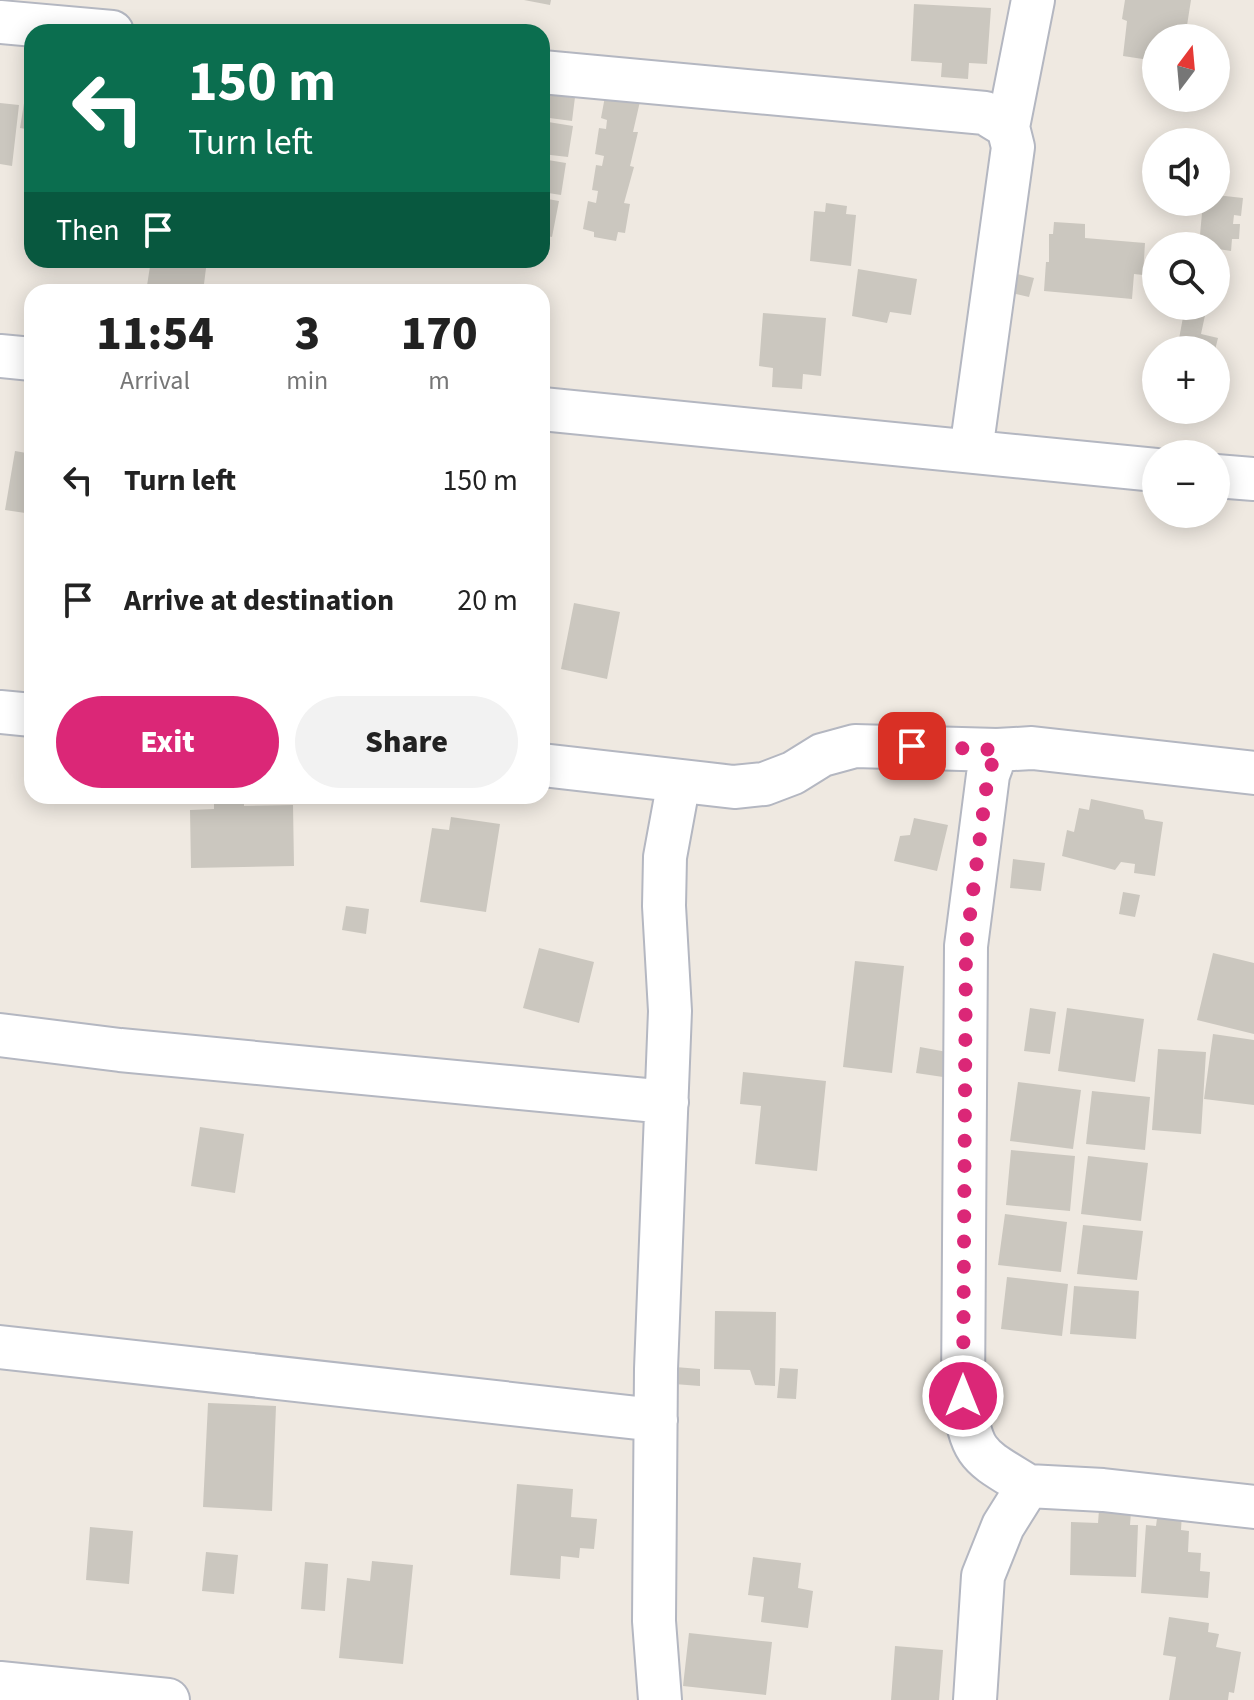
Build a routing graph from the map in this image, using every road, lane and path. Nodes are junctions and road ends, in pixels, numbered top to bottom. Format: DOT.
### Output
graph roads {
  1 [pos="119,0"];
  2 [pos="1033,0"];
  3 [pos="0,22"];
  4 [pos="24,24"];
  5 [pos="119,24"];
  6 [pos="550,73"];
  7 [pos="1008,127"];
  8 [pos="0,356"];
  9 [pos="24,358"];
  10 [pos="550,410"];
  11 [pos="971,451"];
  12 [pos="1142,469"];
  13 [pos="1230,477"];
  14 [pos="1254,479"];
  15 [pos="0,712"];
  16 [pos="24,714"];
  17 [pos="997,750"];
  18 [pos="550,766"];
  19 [pos="1254,773"];
  20 [pos="679,781"];
  21 [pos="0,1035"];
  22 [pos="667,1102"];
  23 [pos="0,1347"];
  24 [pos="656,1420"];
  25 [pos="1028,1486"];
  26 [pos="1254,1507"];
  27 [pos="0,1683"];
  28 [pos="168,1700"];
  29 [pos="660,1700"];
  30 [pos="975,1700"];
  1 -- 5 [label="street"];
  2 -- 7 [label="street"];
  3 -- 4 [label="street"];
  6 -- 7 [label="street"];
  7 -- 11 [label="street"];
  8 -- 9 [label="street"];
  10 -- 11 [label="street"];
  11 -- 12 [label="street"];
  13 -- 14 [label="street"];
  15 -- 16 [label="street"];
  17 -- 19 [label="street"];
  17 -- 20 [label="street"];
  17 -- 25 [label="street"];
  18 -- 20 [label="street"];
  20 -- 22 [label="street"];
  21 -- 22 [label="street"];
  22 -- 24 [label="street"];
  23 -- 24 [label="street"];
  24 -- 29 [label="street"];
  25 -- 26 [label="street"];
  25 -- 30 [label="street"];
  27 -- 28 [label="street"];
}
